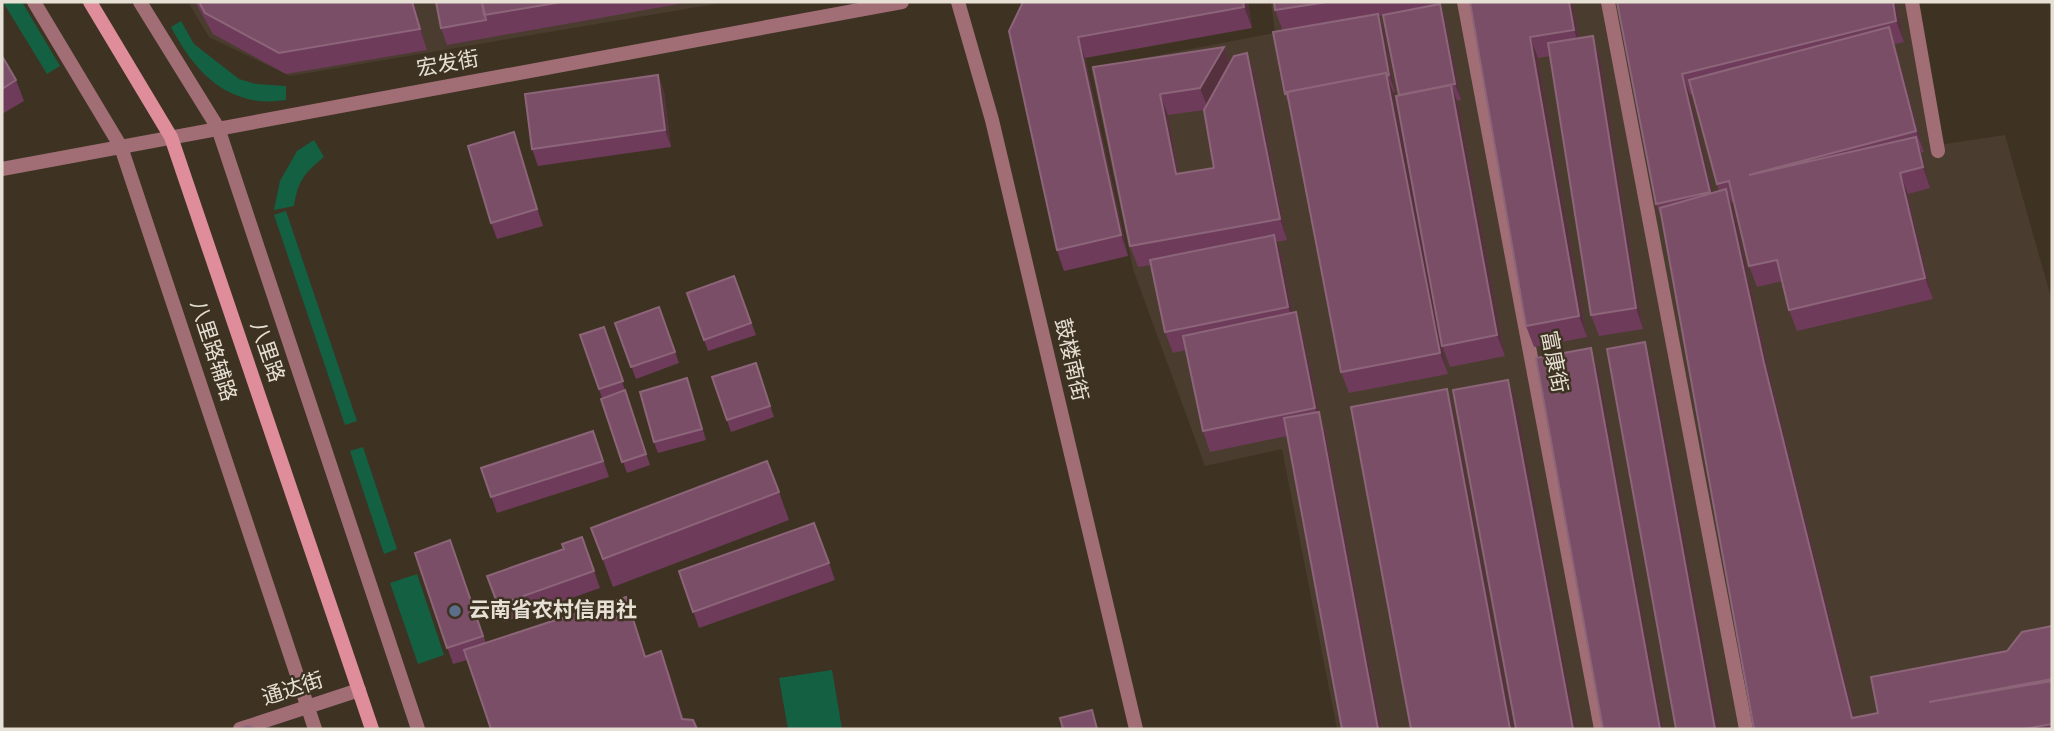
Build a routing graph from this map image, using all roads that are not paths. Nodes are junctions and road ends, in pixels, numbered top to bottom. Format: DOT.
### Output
graph roads {
  1 [pos="34,2"];
  2 [pos="90,2"];
  3 [pos="140,2"];
  4 [pos="902,2"];
  5 [pos="958,2"];
  6 [pos="1464,2"];
  7 [pos="1608,2"];
  8 [pos="1912,2"];
  9 [pos="218,128"];
  10 [pos="171,137"];
  11 [pos="121,146"];
  12 [pos="1938,151"];
  13 [pos="2,169"];
  14 [pos="359,690"];
  15 [pos="308,707"];
  16 [pos="240,729"];
  17 [pos="315,729"];
  18 [pos="372,729"];
  19 [pos="418,729"];
  20 [pos="1136,729"];
  21 [pos="1601,729"];
  22 [pos="1746,729"];
  1 -- 11 [label="street, 八里路辅路"];
  2 -- 10 [label="main road, 八里路"];
  3 -- 9 [label="street"];
  4 -- 9 [label="street, 宏发街"];
  5 -- 20 [label="street, 鼓楼南街"];
  6 -- 21 [label="street, 富康街"];
  7 -- 22 [label="street"];
  8 -- 12 [label="street"];
  9 -- 10 [label="street, 宏发街"];
  9 -- 19 [label="street"];
  10 -- 11 [label="street, 宏发街"];
  10 -- 14 [label="main road, 八里路"];
  11 -- 13 [label="street, 宏发街"];
  11 -- 15 [label="street, 八里路辅路"];
  14 -- 15 [label="street, 通达街"];
  14 -- 18 [label="main road, 八里路"];
  15 -- 16 [label="street, 通达街"];
  15 -- 17 [label="street, 八里路辅路"];
}
